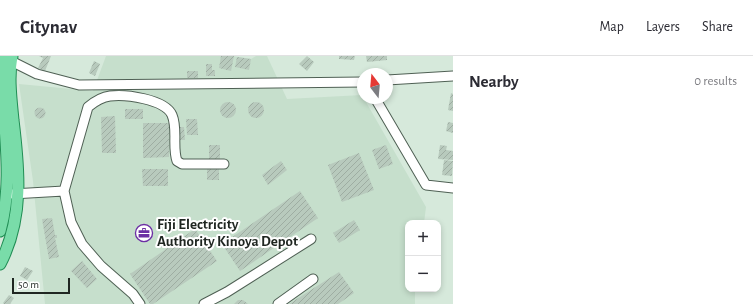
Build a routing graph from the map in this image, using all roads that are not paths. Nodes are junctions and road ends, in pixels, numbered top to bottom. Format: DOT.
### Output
graph roads {
  1 [pos="8,58"];
  2 [pos="453,76"];
  3 [pos="393,80"];
  4 [pos="357,82"];
  5 [pos="1,98"];
  6 [pos="379,104"];
  7 [pos="224,164"];
  8 [pos="453,188"];
  9 [pos="64,191"];
  10 [pos="6,194"];
  11 [pos="19,194"];
  12 [pos="0,231"];
  13 [pos="311,239"];
  14 [pos="0,264"];
  15 [pos="313,279"];
  16 [pos="140,304"];
  17 [pos="204,304"];
  18 [pos="278,304"];
  1 -- 4 [label="street"];
  1 -- 5 [label="main road"];
  1 -- 11 [label="main road"];
  2 -- 3 [label="street"];
  5 -- 10 [label="main road"];
  6 -- 8 [label="street"];
  7 -- 9 [label="street"];
  9 -- 11 [label="street"];
  9 -- 16 [label="street"];
  10 -- 11 [label="street"];
  10 -- 12 [label="main road"];
  11 -- 14 [label="main road"];
  13 -- 17 [label="street"];
  15 -- 18 [label="street"];
}
